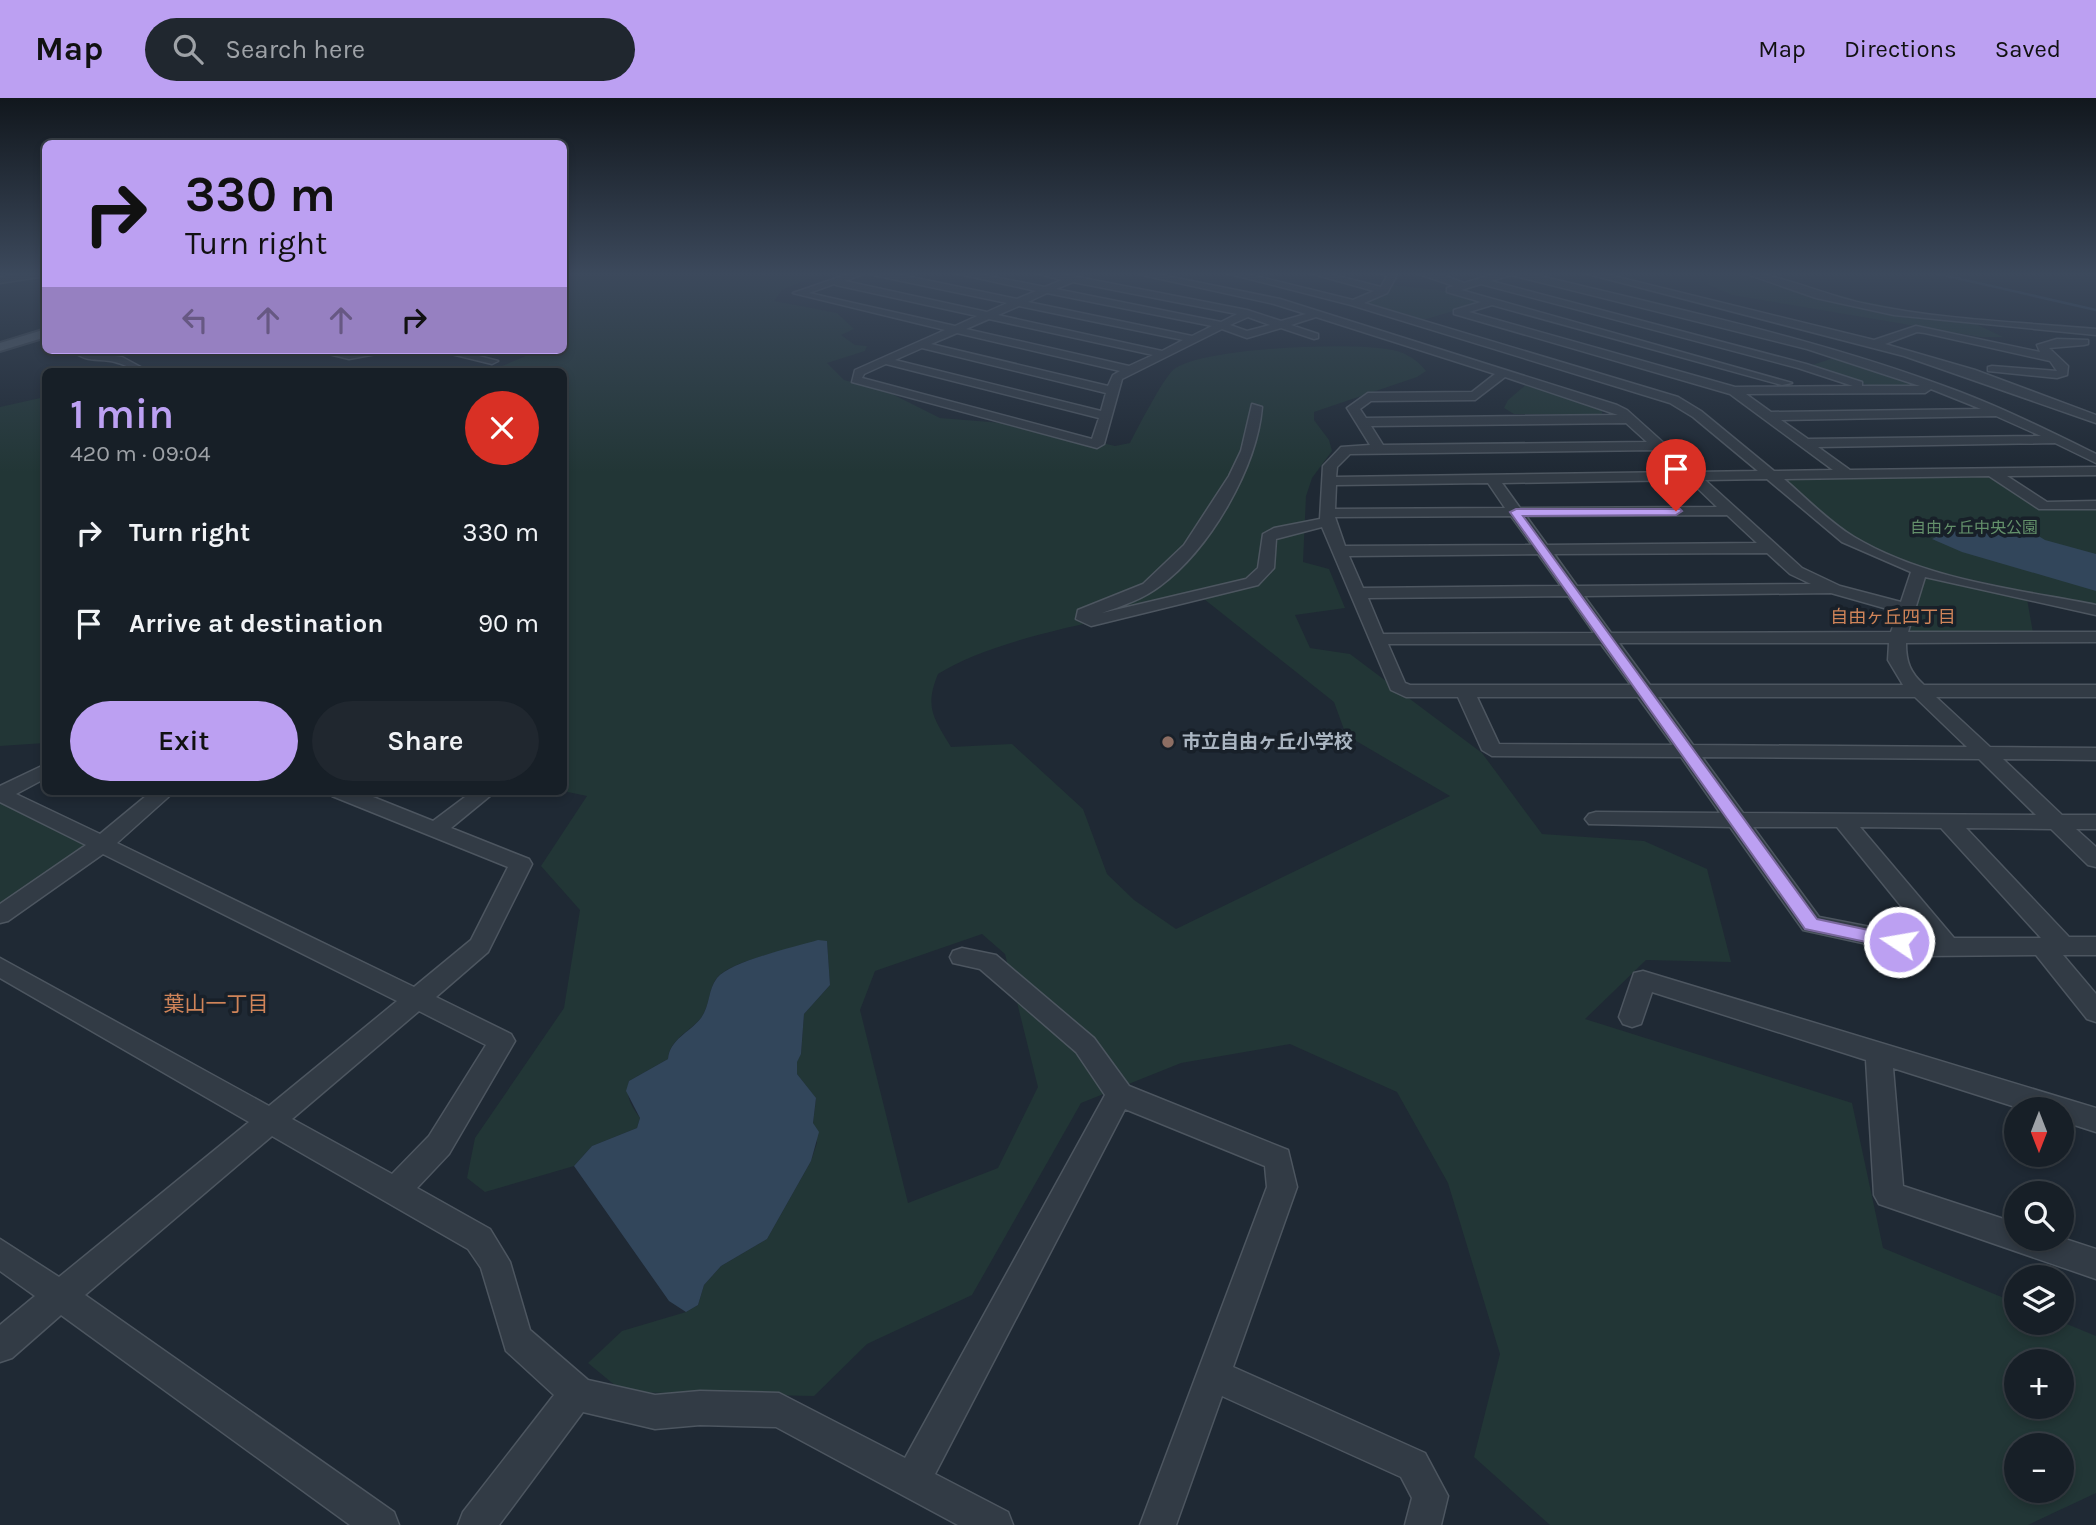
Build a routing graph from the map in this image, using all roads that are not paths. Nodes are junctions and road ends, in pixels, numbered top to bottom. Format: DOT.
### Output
graph roads {
  1 [pos="28,339"];
  2 [pos="936,339"];
  3 [pos="993,339"];
  4 [pos="1091,339"];
  5 [pos="1192,339"];
  6 [pos="1395,339"];
  7 [pos="1472,339"];
  8 [pos="1553,339"];
  9 [pos="1613,339"];
  10 [pos="1624,339"];
  11 [pos="1699,339"];
  12 [pos="1772,339"];
  13 [pos="1859,339"];
  14 [pos="1890,339"];
  15 [pos="1962,339"];
  16 [pos="2096,339"];
  17 [pos="1877,343"];
  18 [pos="921,345"];
  19 [pos="2001,346"];
  20 [pos="0,347"];
  21 [pos="1585,348"];
  22 [pos="1517,352"];
  23 [pos="1987,352"];
  24 [pos="83,354"];
  25 [pos="339,354"];
  26 [pos="364,354"];
  27 [pos="454,354"];
  28 [pos="1162,354"];
  29 [pos="495,356"];
  30 [pos="2051,358"];
  31 [pos="885,361"];
  32 [pos="1482,366"];
  33 [pos="1952,366"];
  34 [pos="136,368"];
  35 [pos="1130,370"];
  36 [pos="1503,373"];
  37 [pos="1941,388"];
  38 [pos="1873,389"];
  39 [pos="1804,390"];
  40 [pos="1113,391"];
  41 [pos="1734,391"];
  42 [pos="1256,407"];
  43 [pos="2001,413"];
  44 [pos="1103,415"];
  45 [pos="1768,416"];
  46 [pos="1629,419"];
  47 [pos="2096,419"];
  48 [pos="1362,422"];
  49 [pos="2059,439"];
  50 [pos="1804,443"];
  51 [pos="1659,446"];
  52 [pos="1379,449"];
  53 [pos="2096,459"];
  54 [pos="2096,471"];
  55 [pos="1991,472"];
  56 [pos="1847,474"];
  57 [pos="1771,475"];
  58 [pos="1694,476"];
  59 [pos="1492,479"];
  60 [pos="1330,481"];
  61 [pos="2096,505"];
  62 [pos="1730,511"];
  63 [pos="1516,512"];
  64 [pos="1326,517"];
  65 [pos="1768,548"];
  66 [pos="1542,550"];
  67 [pos="1339,551"];
  68 [pos="1919,571"];
  69 [pos="1834,589"];
  70 [pos="1572,592"];
  71 [pos="1357,593"];
  72 [pos="1907,610"];
  73 [pos="2096,610"];
  74 [pos="1898,637"];
  75 [pos="2096,637"];
  76 [pos="1606,638"];
  77 [pos="1377,639"];
  78 [pos="1465,691"];
  79 [pos="1645,691"];
  80 [pos="1919,691"];
  81 [pos="2096,691"];
  82 [pos="1688,750"];
  83 [pos="1983,753"];
  84 [pos="2096,754"];
  85 [pos="42,772"];
  86 [pos="0,794"];
  87 [pos="159,795"];
  88 [pos="349,795"];
  89 [pos="481,795"];
  90 [pos="1596,819"];
  91 [pos="1739,819"];
  92 [pos="1842,820"];
  93 [pos="1947,821"];
  94 [pos="2056,822"];
  95 [pos="2096,822"];
  96 [pos="433,830"];
  97 [pos="102,845"];
  98 [pos="2096,860"];
  99 [pos="0,915"];
  100 [pos="1947,946"];
  101 [pos="2053,946"];
  102 [pos="2096,946"];
  103 [pos="962,957"];
  104 [pos="0,967"];
  105 [pos="419,997"];
  106 [pos="2096,1012"];
  107 [pos="1632,1017"];
  108 [pos="1879,1051"];
  109 [pos="1119,1094"];
  110 [pos="2096,1120"];
  111 [pos="269,1122"];
  112 [pos="394,1191"];
  113 [pos="2004,1233"];
  114 [pos="2057,1251"];
  115 [pos="0,1253"];
  116 [pos="2096,1264"];
  117 [pos="60,1296"];
  118 [pos="0,1346"];
  119 [pos="1215,1376"];
  120 [pos="577,1393"];
  121 [pos="913,1479"];
  122 [pos="381,1525"];
  123 [pos="476,1525"];
  124 [pos="995,1525"];
  125 [pos="1158,1525"];
  126 [pos="1423,1525"];
  1 -- 20 [label="main road"];
  2 -- 18 [label="street"];
  3 -- 35 [label="street"];
  4 -- 28 [label="street"];
  5 -- 28 [label="street"];
  6 -- 32 [label="street"];
  7 -- 22 [label="street"];
  8 -- 21 [label="street"];
  8 -- 22 [label="street"];
  9 -- 21 [label="street"];
  10 -- 39 [label="street"];
  11 -- 38 [label="street"];
  12 -- 37 [label="street"];
  13 -- 17 [label="street"];
  14 -- 17 [label="street"];
  15 -- 19 [label="street"];
  16 -- 30 [label="street"];
  17 -- 33 [label="street"];
  18 -- 31 [label="street"];
  18 -- 40 [label="street"];
  19 -- 23 [label="street"];
  19 -- 30 [label="street"];
  21 -- 41 [label="street"];
  22 -- 32 [label="street"];
  22 -- 57 [label="street"];
  24 -- 34 [label="street"];
  25 -- 26 [label="street"];
  27 -- 29 [label="street"];
  28 -- 35 [label="street"];
  30 -- 33 [label="street"];
  31 -- 44 [label="street"];
  31 -- 44 [label="street"];
  32 -- 36 [label="street"];
  33 -- 47 [label="street"];
  35 -- 40 [label="street"];
  36 -- 46 [label="street"];
  36 -- 48 [label="street"];
  37 -- 38 [label="street"];
  37 -- 43 [label="street"];
  38 -- 39 [label="street"];
  39 -- 41 [label="street"];
  40 -- 44 [label="street"];
  41 -- 45 [label="street"];
  42 -- 64 [label="street"];
  43 -- 45 [label="street"];
  43 -- 49 [label="street"];
  45 -- 50 [label="street"];
  46 -- 48 [label="street"];
  46 -- 51 [label="street"];
  48 -- 52 [label="street"];
  49 -- 50 [label="street"];
  49 -- 53 [label="street"];
  50 -- 56 [label="street"];
  51 -- 52 [label="street"];
  51 -- 58 [label="street"];
  52 -- 60 [label="street"];
  54 -- 55 [label="street"];
  55 -- 56 [label="street"];
  55 -- 61 [label="street"];
  56 -- 57 [label="street"];
  57 -- 58 [label="street"];
  57 -- 68 [label="street"];
  58 -- 59 [label="street"];
  58 -- 62 [label="street"];
  59 -- 60 [label="street"];
  59 -- 63 [label="street"];
  60 -- 64 [label="street"];
  62 -- 63 [label="street"];
  62 -- 65 [label="street"];
  63 -- 64 [label="street"];
  63 -- 66 [label="street"];
  64 -- 67 [label="street"];
  65 -- 66 [label="street"];
  65 -- 69 [label="street"];
  66 -- 67 [label="street"];
  66 -- 70 [label="street"];
  67 -- 71 [label="street"];
  68 -- 72 [label="street"];
  68 -- 73 [label="street"];
  69 -- 70 [label="street"];
  69 -- 72 [label="street"];
  70 -- 71 [label="street"];
  70 -- 76 [label="street"];
  71 -- 77 [label="street"];
  72 -- 74 [label="street"];
  74 -- 75 [label="street"];
  74 -- 76 [label="street"];
  74 -- 80 [label="street"];
  76 -- 77 [label="street"];
  76 -- 79 [label="street"];
  77 -- 78 [label="street"];
  78 -- 79 [label="street"];
  78 -- 82 [label="street"];
  79 -- 80 [label="street"];
  79 -- 82 [label="street"];
  80 -- 81 [label="street"];
  80 -- 83 [label="street"];
  82 -- 83 [label="street"];
  82 -- 91 [label="street"];
  83 -- 84 [label="street"];
  83 -- 94 [label="street"];
  85 -- 86 [label="street"];
  86 -- 97 [label="street"];
  87 -- 97 [label="street"];
  88 -- 96 [label="street"];
  89 -- 96 [label="street"];
  90 -- 91 [label="street"];
  91 -- 92 [label="street"];
  91 -- 100 [label="street"];
  92 -- 93 [label="street"];
  92 -- 100 [label="street"];
  93 -- 94 [label="street"];
  93 -- 101 [label="street"];
  94 -- 95 [label="street"];
  94 -- 98 [label="street"];
  96 -- 105 [label="street"];
  97 -- 99 [label="street"];
  97 -- 105 [label="street"];
  100 -- 101 [label="street"];
  101 -- 102 [label="street"];
  101 -- 106 [label="street"];
  103 -- 109 [label="street"];
  104 -- 111 [label="street"];
  105 -- 111 [label="street"];
  105 -- 112 [label="street"];
  107 -- 108 [label="street"];
  108 -- 110 [label="street"];
  108 -- 113 [label="street"];
  109 -- 119 [label="street"];
  109 -- 121 [label="street"];
  111 -- 112 [label="street"];
  111 -- 117 [label="street"];
  112 -- 120 [label="street"];
  114 -- 116 [label="street"];
  115 -- 117 [label="street"];
  117 -- 118 [label="street"];
  117 -- 122 [label="street"];
  119 -- 125 [label="street"];
  119 -- 126 [label="street"];
  120 -- 121 [label="street"];
  120 -- 123 [label="street"];
  121 -- 124 [label="street"];
}
